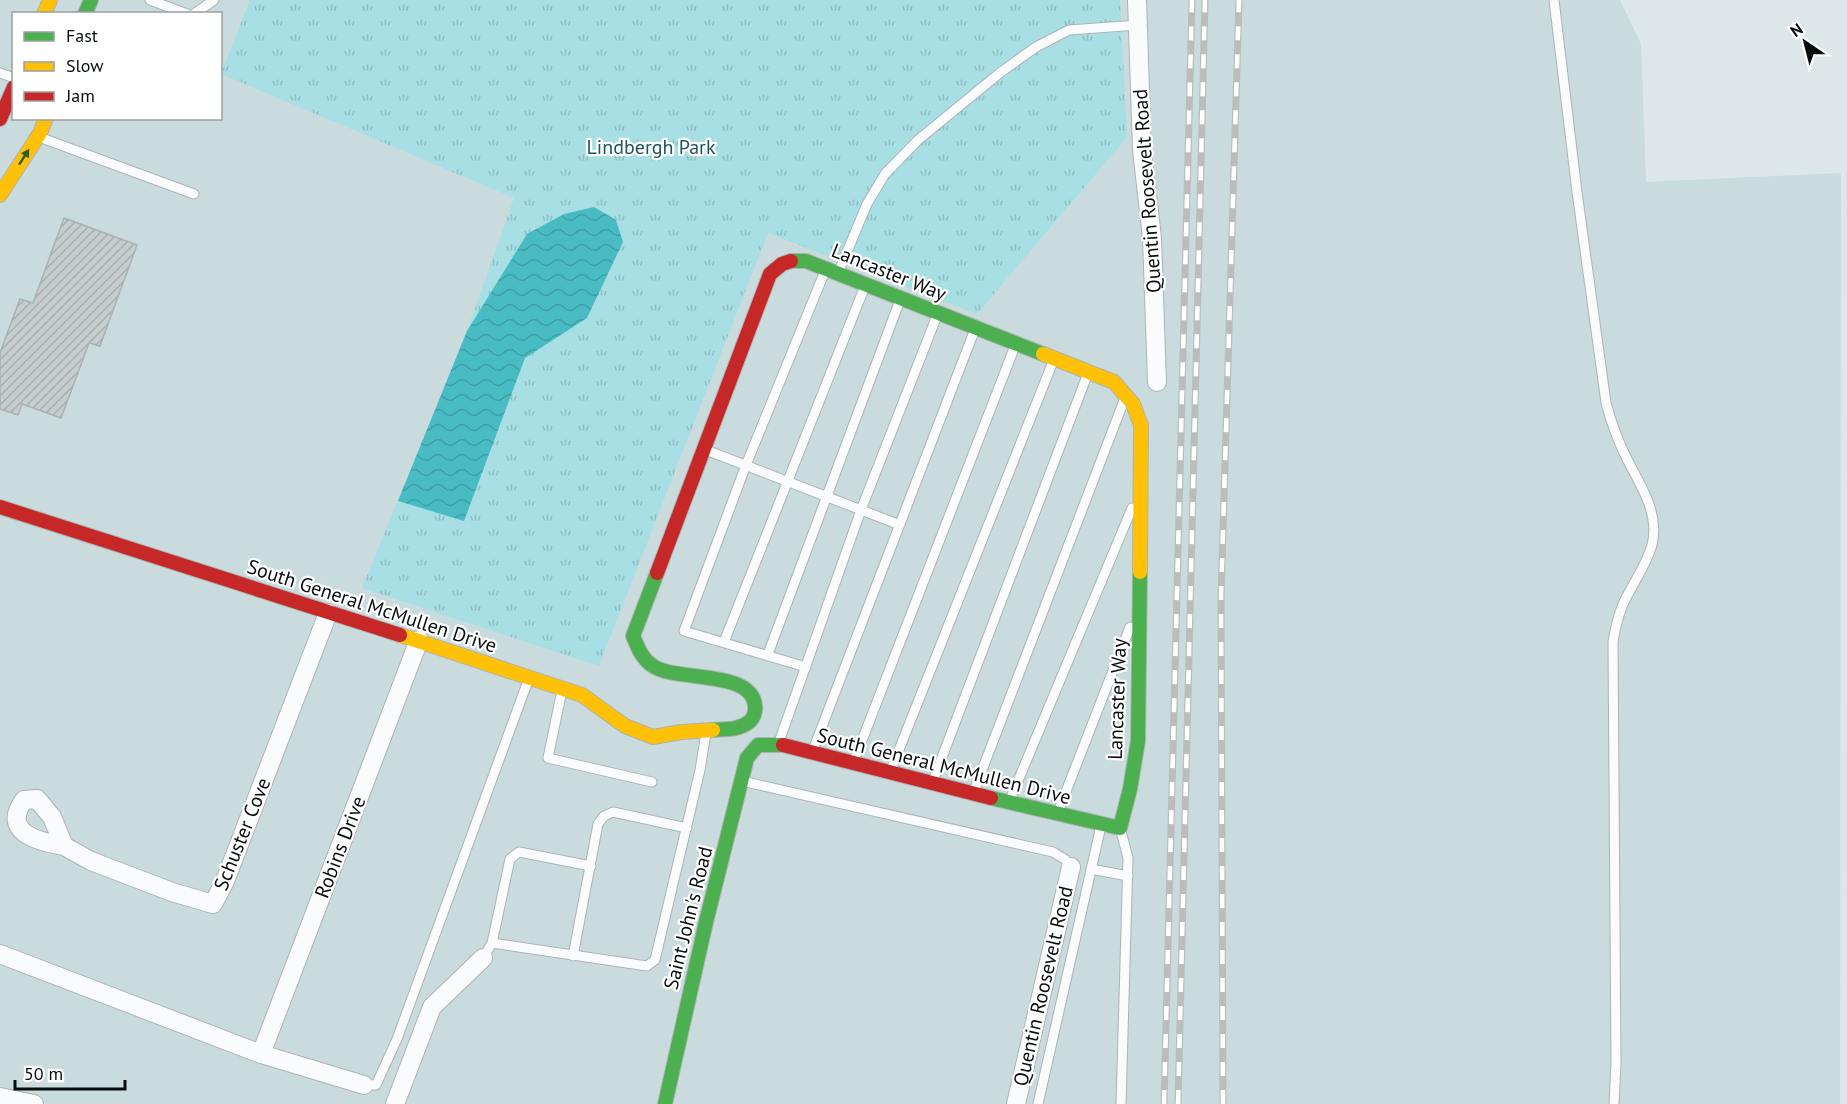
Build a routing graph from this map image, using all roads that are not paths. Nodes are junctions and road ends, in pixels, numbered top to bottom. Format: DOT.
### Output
graph roads {
  1 [pos="150,0"];
  2 [pos="214,0"];
  3 [pos="1137,0"];
  4 [pos="1554,0"];
  5 [pos="183,12"];
  6 [pos="197,12"];
  7 [pos="1138,25"];
  8 [pos="12,92"];
  9 [pos="0,120"];
  10 [pos="44,120"];
  11 [pos="38,136"];
  12 [pos="194,194"];
  13 [pos="0,195"];
  14 [pos="832,271"];
  15 [pos="866,284"];
  16 [pos="901,298"];
  17 [pos="938,313"];
  18 [pos="976,328"];
  19 [pos="1016,344"];
  20 [pos="1054,359"];
  21 [pos="1089,372"];
  22 [pos="1157,382"];
  23 [pos="1126,396"];
  24 [pos="704,449"];
  25 [pos="746,465"];
  26 [pos="786,481"];
  27 [pos="1141,486"];
  28 [pos="827,497"];
  29 [pos="0,507"];
  30 [pos="861,510"];
  31 [pos="900,525"];
  32 [pos="1139,604"];
  33 [pos="328,613"];
  34 [pos="419,640"];
  35 [pos="724,642"];
  36 [pos="768,654"];
  37 [pos="806,667"];
  38 [pos="529,677"];
  39 [pos="562,687"];
  40 [pos="706,730"];
  41 [pos="726,730"];
  42 [pos="778,744"];
  43 [pos="758,745"];
  44 [pos="812,752"];
  45 [pos="853,763"];
  46 [pos="890,772"];
  47 [pos="741,781"];
  48 [pos="652,782"];
  49 [pos="932,783"];
  50 [pos="973,793"];
  51 [pos="1009,802"];
  52 [pos="1057,814"];
  53 [pos="1102,824"];
  54 [pos="687,828"];
  55 [pos="1120,828"];
  56 [pos="64,846"];
  57 [pos="591,866"];
  58 [pos="1071,867"];
  59 [pos="1091,869"];
  60 [pos="1128,876"];
  61 [pos="488,950"];
  62 [pos="0,954"];
  63 [pos="573,956"];
  64 [pos="261,1054"];
  65 [pos="364,1085"];
  66 [pos="0,1097"];
  67 [pos="34,1104"];
  68 [pos="395,1104"];
  69 [pos="665,1104"];
  70 [pos="1016,1104"];
  71 [pos="1038,1104"];
  72 [pos="1121,1104"];
  73 [pos="1614,1104"];
  1 -- 5 [label="lane"];
  2 -- 6 [label="lane"];
  3 -- 7 [label="street, Quentin Roosevelt Road"];
  4 -- 73 [label="lane"];
  7 -- 14 [label="lane"];
  7 -- 22 [label="street, Quentin Roosevelt Road"];
  8 -- 9 [label="street"];
  10 -- 11 [label="street"];
  11 -- 12 [label="lane"];
  13 -- 11 [label="street, one-way"];
  14 -- 15 [label="street, Lancaster Way"];
  14 -- 24 [label="street, Lancaster Way"];
  14 -- 25 [label="lane"];
  15 -- 16 [label="street, Lancaster Way"];
  15 -- 26 [label="lane"];
  16 -- 17 [label="street, Lancaster Way"];
  16 -- 28 [label="lane"];
  17 -- 18 [label="street, Lancaster Way"];
  17 -- 30 [label="lane"];
  18 -- 19 [label="street, Lancaster Way"];
  18 -- 31 [label="lane"];
  19 -- 20 [label="street, Lancaster Way"];
  19 -- 45 [label="lane"];
  20 -- 21 [label="street, Lancaster Way"];
  20 -- 46 [label="lane"];
  21 -- 23 [label="street, Lancaster Way"];
  21 -- 49 [label="lane"];
  23 -- 27 [label="street, Lancaster Way"];
  23 -- 50 [label="lane"];
  24 -- 25 [label="lane"];
  24 -- 41 [label="street, Lancaster Way"];
  25 -- 26 [label="lane"];
  25 -- 35 [label="lane"];
  26 -- 28 [label="lane"];
  26 -- 35 [label="lane"];
  27 -- 32 [label="street, Lancaster Way"];
  27 -- 51 [label="lane"];
  28 -- 30 [label="lane"];
  28 -- 36 [label="lane"];
  29 -- 33 [label="street, South General McMullen Drive"];
  30 -- 31 [label="lane"];
  30 -- 37 [label="lane"];
  31 -- 44 [label="lane"];
  32 -- 52 [label="lane"];
  32 -- 55 [label="street, Lancaster Way"];
  33 -- 34 [label="street, South General McMullen Drive"];
  33 -- 56 [label="street, Schuster Cove"];
  34 -- 38 [label="street, South General McMullen Drive"];
  34 -- 64 [label="street, Robins Drive"];
  35 -- 36 [label="lane"];
  36 -- 37 [label="lane"];
  37 -- 42 [label="lane"];
  38 -- 39 [label="street, South General McMullen Drive"];
  38 -- 65 [label="lane"];
  39 -- 40 [label="street, South General McMullen Drive"];
  39 -- 48 [label="lane"];
  40 -- 41 [label="street, South General McMullen Drive"];
  40 -- 54 [label="lane"];
  42 -- 43 [label="street, South General McMullen Drive"];
  42 -- 44 [label="street, South General McMullen Drive"];
  43 -- 47 [label="street, Saint John's Road"];
  44 -- 45 [label="street, South General McMullen Drive"];
  45 -- 46 [label="street, South General McMullen Drive"];
  46 -- 49 [label="street, South General McMullen Drive"];
  47 -- 58 [label="lane"];
  47 -- 69 [label="street, Saint John's Road"];
  49 -- 50 [label="street, South General McMullen Drive"];
  50 -- 51 [label="street, South General McMullen Drive"];
  51 -- 52 [label="street, South General McMullen Drive"];
  52 -- 53 [label="street, South General McMullen Drive"];
  53 -- 55 [label="street, South General McMullen Drive"];
  53 -- 59 [label="lane"];
  54 -- 57 [label="lane"];
  54 -- 63 [label="lane"];
  55 -- 60 [label="lane"];
  57 -- 61 [label="lane"];
  57 -- 63 [label="lane"];
  58 -- 70 [label="street, Quentin Roosevelt Road"];
  59 -- 60 [label="lane"];
  59 -- 71 [label="lane"];
  60 -- 72 [label="lane"];
  61 -- 63 [label="lane"];
  61 -- 68 [label="street"];
  62 -- 64 [label="street"];
  64 -- 65 [label="street"];
  66 -- 67 [label="street"];
}
